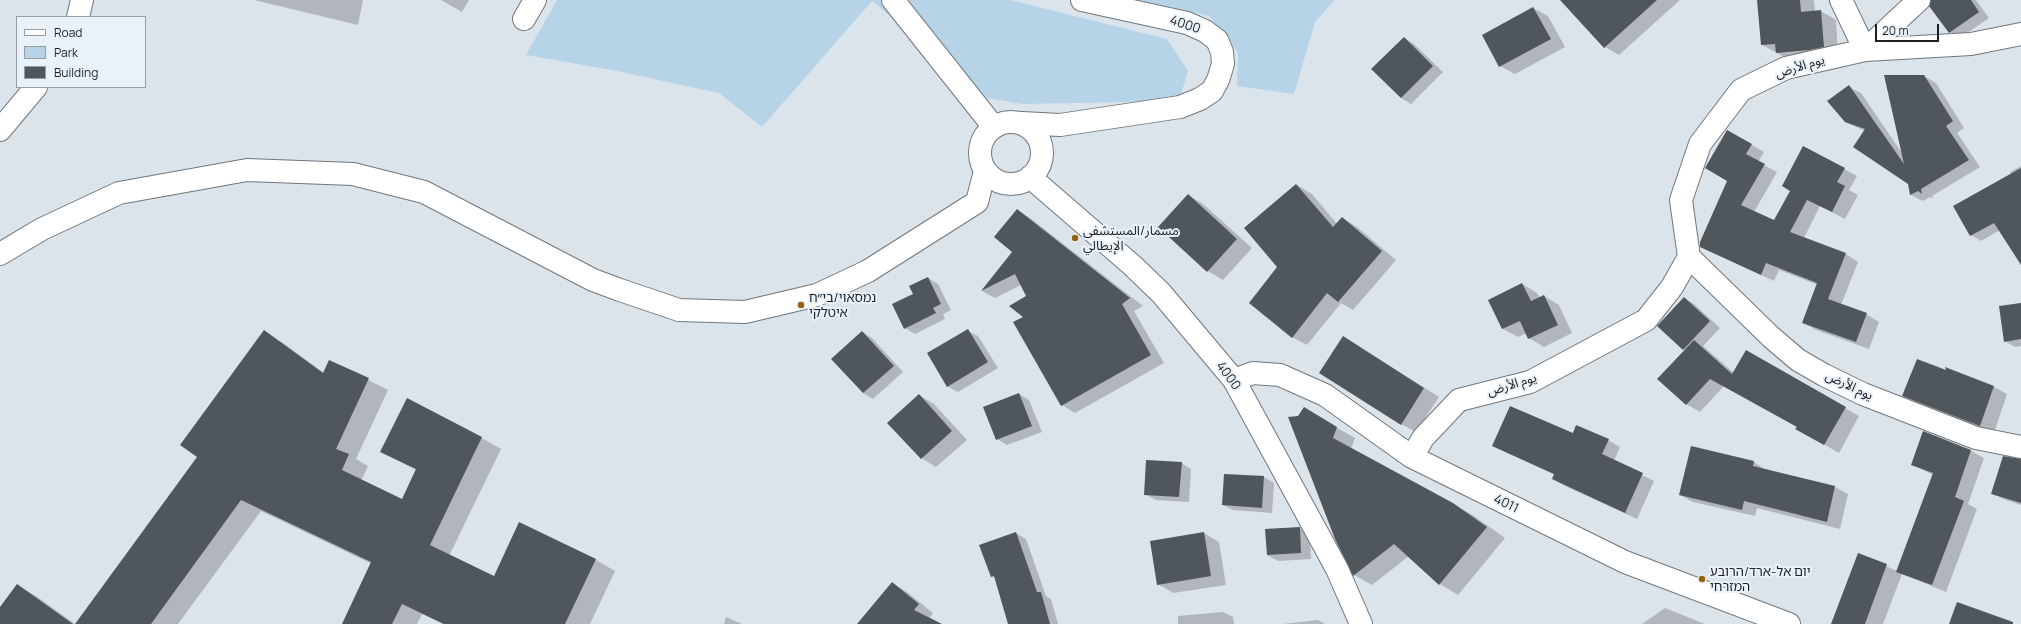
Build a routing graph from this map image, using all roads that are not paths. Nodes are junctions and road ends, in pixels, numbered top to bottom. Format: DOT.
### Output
graph roads {
  1 [pos="82,0"];
  2 [pos="535,0"];
  3 [pos="893,0"];
  4 [pos="1082,0"];
  5 [pos="1841,0"];
  6 [pos="1919,0"];
  7 [pos="78,16"];
  8 [pos="524,19"];
  9 [pos="2021,34"];
  10 [pos="1865,50"];
  11 [pos="35,88"];
  12 [pos="1080,122"];
  13 [pos="1022,123"];
  14 [pos="993,126"];
  15 [pos="0,130"];
  16 [pos="1042,149"];
  17 [pos="985,170"];
  18 [pos="1030,177"];
  19 [pos="0,254"];
  20 [pos="1689,257"];
  21 [pos="1234,380"];
  22 [pos="2021,447"];
  23 [pos="1412,457"];
  24 [pos="1361,624"];
  25 [pos="1789,624"];
  1 -- 7 [label="street"];
  2 -- 8 [label="street"];
  3 -- 14 [label="street"];
  4 -- 12 [label="street, 4000"];
  5 -- 10 [label="street"];
  6 -- 10 [label="street"];
  9 -- 10 [label="street, يوم الأرض"];
  10 -- 20 [label="street, يوم الأرض"];
  11 -- 15 [label="street"];
  12 -- 13 [label="street, 4000"];
  12 -- 16 [label="street, 4000"];
  13 -- 14 [label="street, 4000"];
  13 -- 16 [label="street"];
  14 -- 17 [label="street"];
  16 -- 18 [label="street"];
  17 -- 18 [label="street"];
  17 -- 19 [label="street"];
  18 -- 21 [label="street, 4000"];
  20 -- 22 [label="street, يوم الأرض"];
  20 -- 23 [label="street, يوم الأرض"];
  21 -- 23 [label="street, 4011"];
  21 -- 24 [label="street, 4000"];
  23 -- 25 [label="street, 4011"];
}
